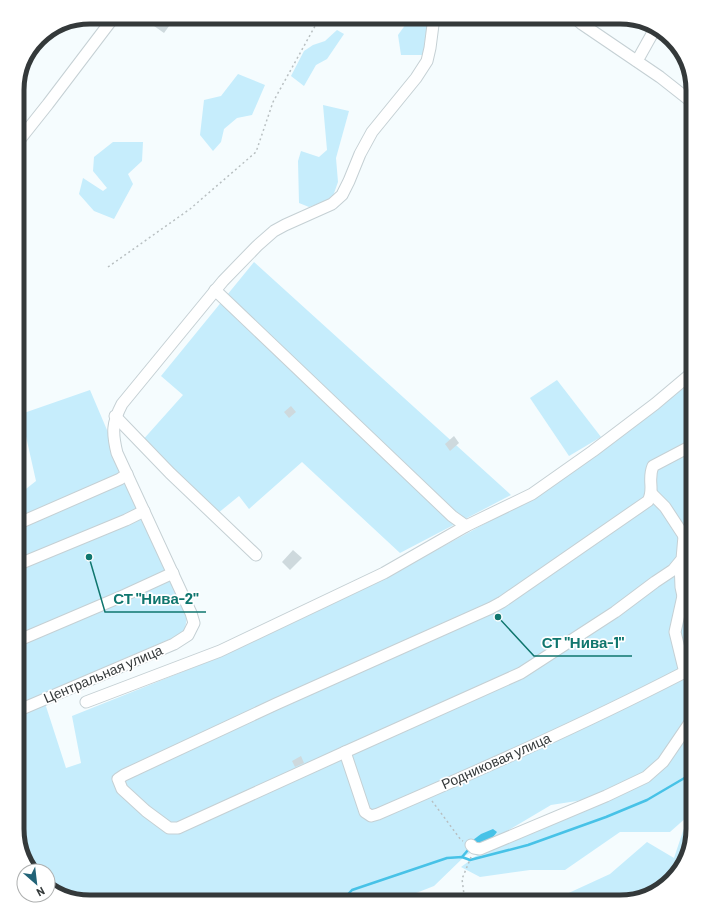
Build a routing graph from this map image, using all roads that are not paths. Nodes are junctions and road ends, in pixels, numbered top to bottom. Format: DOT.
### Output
graph roads {
  1 [pos="109,24"];
  2 [pos="433,24"];
  3 [pos="582,24"];
  4 [pos="653,33"];
  5 [pos="636,61"];
  6 [pos="686,97"];
  7 [pos="24,134"];
  8 [pos="215,290"];
  9 [pos="686,378"];
  10 [pos="115,416"];
  11 [pos="686,448"];
  12 [pos="128,474"];
  13 [pos="652,494"];
  14 [pos="144,510"];
  15 [pos="24,521"];
  16 [pos="466,526"];
  17 [pos="686,529"];
  18 [pos="686,544"];
  19 [pos="256,555"];
  20 [pos="24,562"];
  21 [pos="680,564"];
  22 [pos="173,573"];
  23 [pos="686,594"];
  24 [pos="686,602"];
  25 [pos="24,638"];
  26 [pos="686,665"];
  27 [pos="686,675"];
  28 [pos="86,702"];
  29 [pos="24,708"];
  30 [pos="686,728"];
  31 [pos="345,752"];
  32 [pos="468,847"];
  1 -- 7 [label="street"];
  2 -- 8 [label="street"];
  3 -- 5 [label="street"];
  4 -- 5 [label="street"];
  5 -- 6 [label="street"];
  8 -- 10 [label="street"];
  8 -- 16 [label="street"];
  9 -- 16 [label="street"];
  10 -- 12 [label="street"];
  10 -- 19 [label="street"];
  11 -- 13 [label="street"];
  12 -- 14 [label="street"];
  12 -- 15 [label="street"];
  13 -- 17 [label="street"];
  13 -- 31 [label="street"];
  14 -- 20 [label="street"];
  14 -- 22 [label="street"];
  16 -- 28 [label="street"];
  18 -- 21 [label="street"];
  21 -- 23 [label="street"];
  21 -- 31 [label="street"];
  22 -- 25 [label="street"];
  22 -- 29 [label="street, Центральная улица"];
  24 -- 26 [label="street"];
  27 -- 31 [label="street, Родниковая улица"];
  30 -- 32 [label="street"];
}
